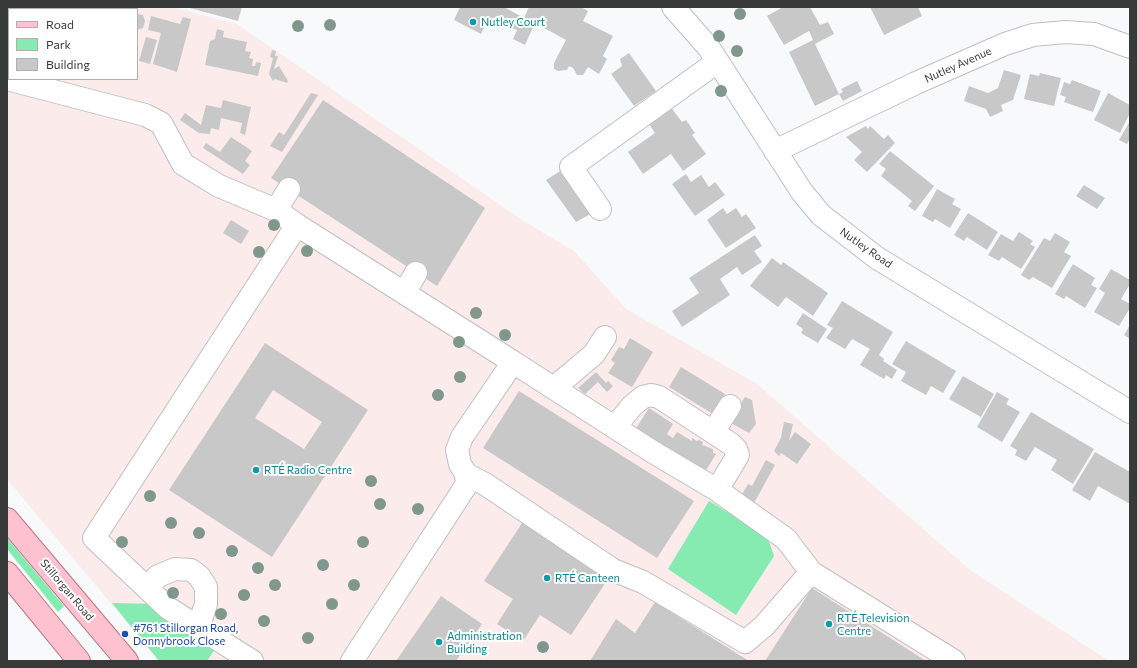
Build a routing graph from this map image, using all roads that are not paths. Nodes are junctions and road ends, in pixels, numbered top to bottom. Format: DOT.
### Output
graph roads {
  1 [pos="673,7"];
  2 [pos="1130,47"];
  3 [pos="717,62"];
  4 [pos="11,80"];
  5 [pos="784,146"];
  6 [pos="289,190"];
  7 [pos="600,209"];
  8 [pos="276,210"];
  9 [pos="298,225"];
  10 [pos="416,273"];
  11 [pos="404,293"];
  12 [pos="605,337"];
  13 [pos="513,362"];
  14 [pos="556,389"];
  15 [pos="730,406"];
  16 [pos="1130,412"];
  17 [pos="615,427"];
  18 [pos="713,432"];
  19 [pos="466,474"];
  20 [pos="717,490"];
  21 [pos="7,519"];
  22 [pos="812,572"];
  23 [pos="7,573"];
  24 [pos="146,588"];
  25 [pos="195,624"];
  26 [pos="79,661"];
  27 [pos="128,661"];
  28 [pos="252,661"];
  29 [pos="352,661"];
  30 [pos="954,661"];
  1 -- 3 [label="street, Nutley Road"];
  2 -- 5 [label="street, Nutley Avenue"];
  3 -- 5 [label="street, Nutley Road"];
  3 -- 7 [label="street"];
  4 -- 8 [label="street"];
  5 -- 16 [label="street, Nutley Road"];
  6 -- 8 [label="street"];
  8 -- 9 [label="street"];
  9 -- 11 [label="street"];
  9 -- 24 [label="street"];
  10 -- 11 [label="street"];
  11 -- 13 [label="street"];
  12 -- 14 [label="street"];
  13 -- 14 [label="street"];
  13 -- 19 [label="street"];
  14 -- 17 [label="street"];
  15 -- 18 [label="street"];
  17 -- 18 [label="street"];
  17 -- 20 [label="street"];
  18 -- 20 [label="street"];
  19 -- 22 [label="street"];
  19 -- 29 [label="street"];
  20 -- 22 [label="street"];
  21 -- 27 [label="main road, Stillorgan Road"];
  22 -- 30 [label="street"];
  23 -- 26 [label="main road"];
  24 -- 25 [label="street"];
  24 -- 25 [label="street"];
  25 -- 28 [label="street"];
}
